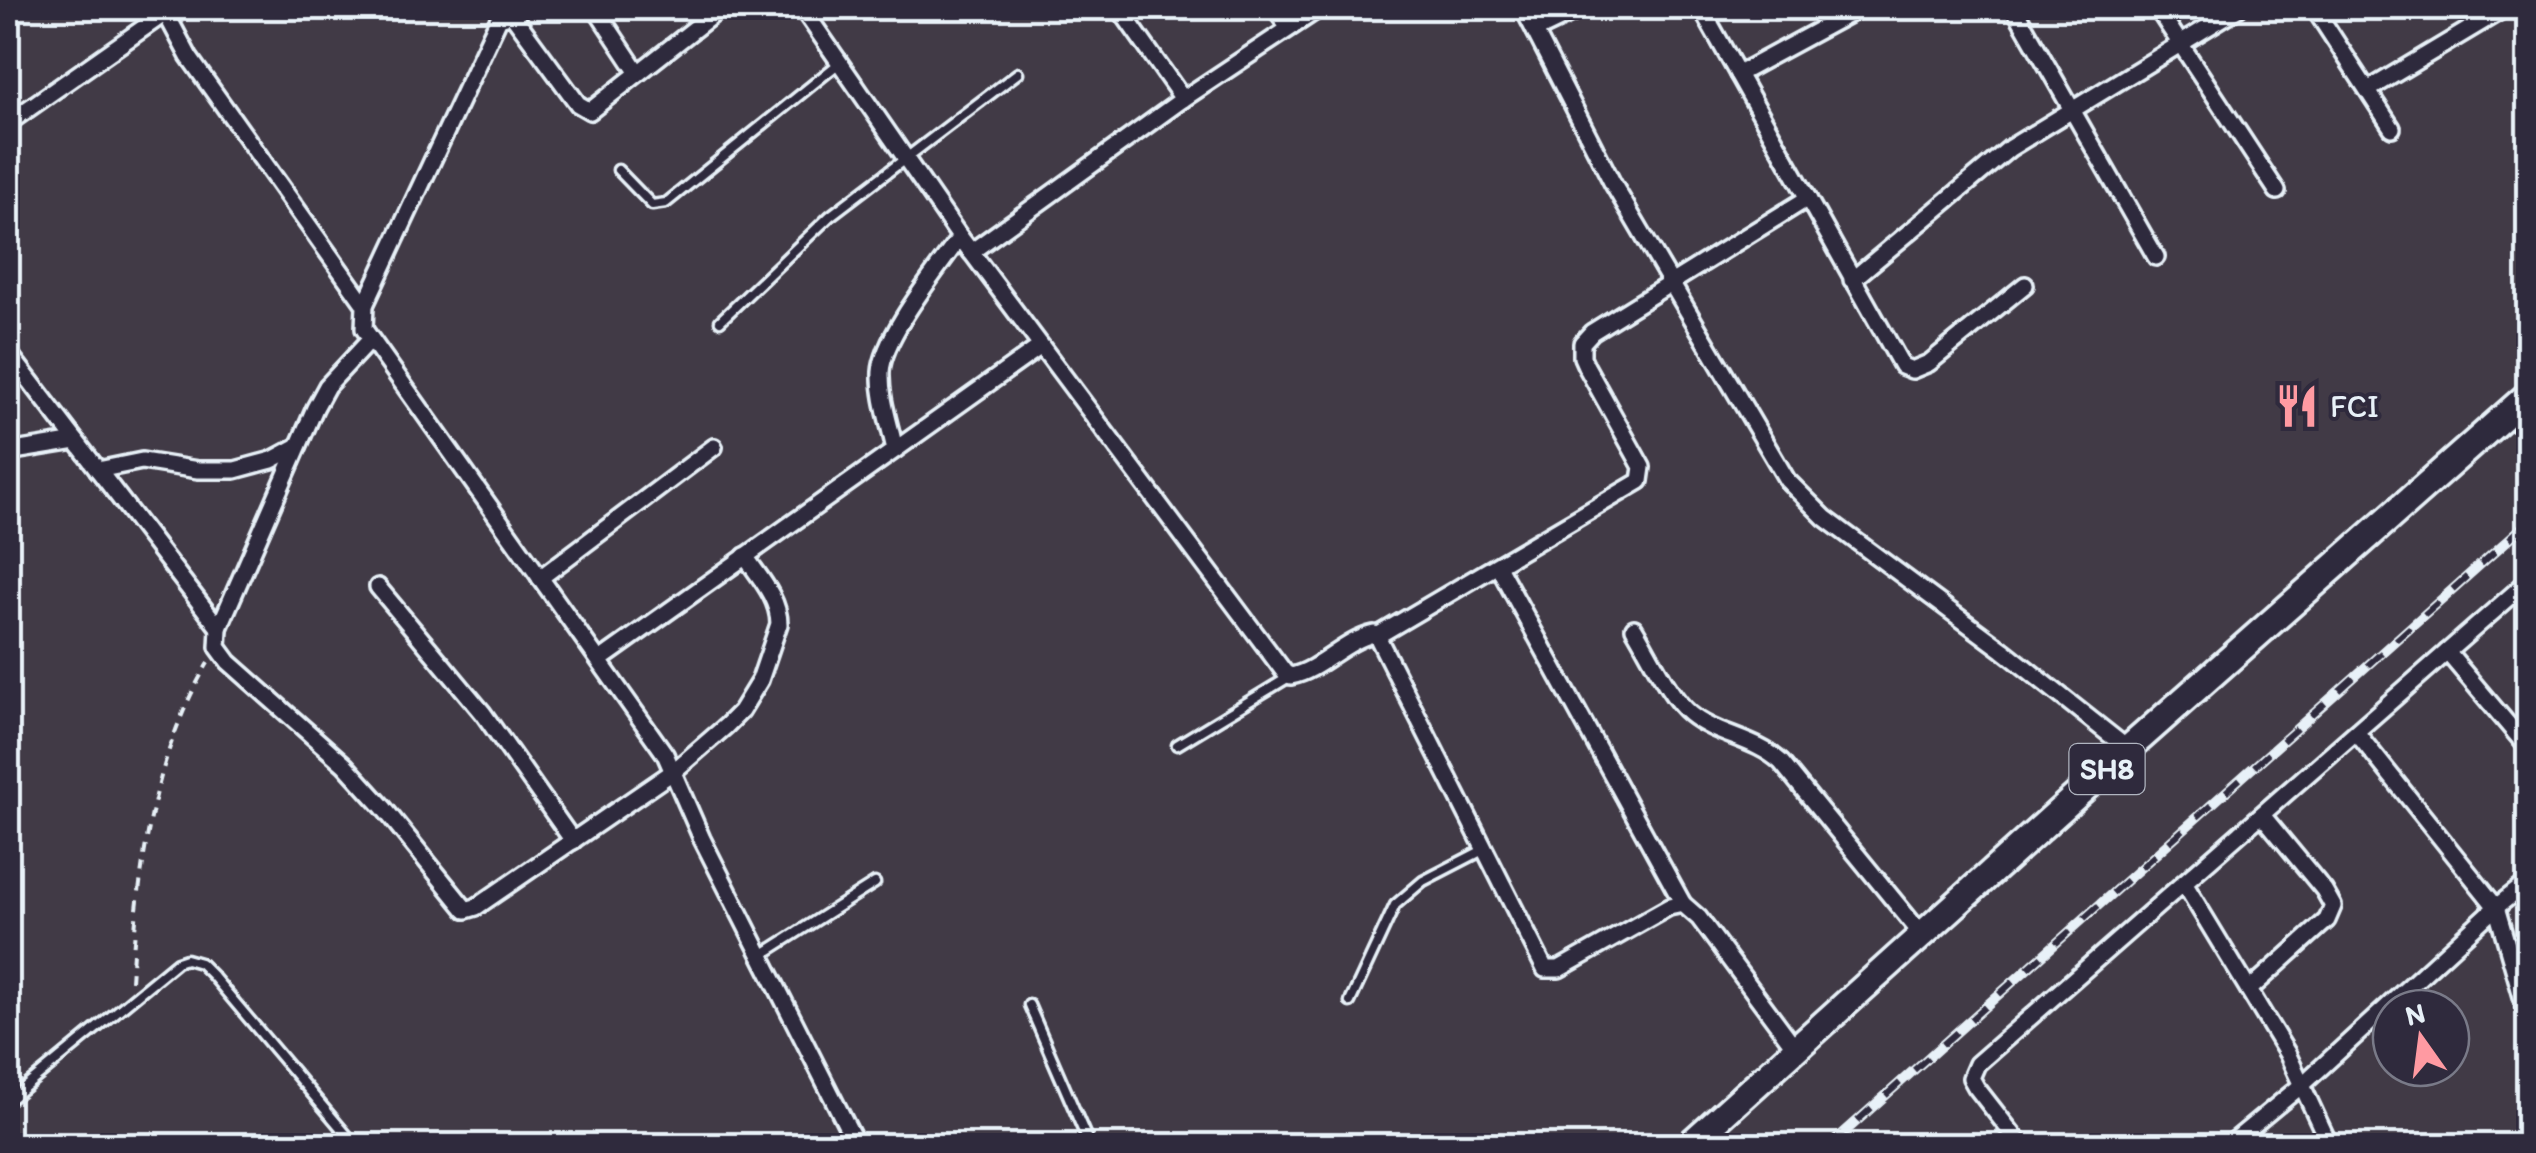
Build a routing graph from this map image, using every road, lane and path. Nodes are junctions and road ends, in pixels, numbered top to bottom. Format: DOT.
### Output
graph roads {
  1 [pos="595,8"];
  2 [pos="722,8"];
  3 [pos="802,8"];
  4 [pos="1119,8"];
  5 [pos="1274,8"];
  6 [pos="1320,8"];
  7 [pos="1523,8"];
  8 [pos="1584,8"];
  9 [pos="1701,8"];
  10 [pos="1860,8"];
  11 [pos="2014,8"];
  12 [pos="2157,8"];
  13 [pos="2239,8"];
  14 [pos="2314,8"];
  15 [pos="2504,8"];
  16 [pos="164,10"];
  17 [pos="507,11"];
  18 [pos="1289,28"];
  19 [pos="1535,31"];
  20 [pos="2180,43"];
  21 [pos="840,62"];
  22 [pos="638,73"];
  23 [pos="1018,73"];
  24 [pos="1738,74"];
  25 [pos="2368,90"];
  26 [pos="1183,98"];
  27 [pos="2070,110"];
  28 [pos="8,122"];
  29 [pos="2392,128"];
  30 [pos="906,159"];
  31 [pos="618,170"];
  32 [pos="2277,192"];
  33 [pos="1808,198"];
  34 [pos="960,237"];
  35 [pos="971,252"];
  36 [pos="2156,257"];
  37 [pos="1852,280"];
  38 [pos="1671,283"];
  39 [pos="2025,285"];
  40 [pos="365,305"];
  41 [pos="720,321"];
  42 [pos="369,340"];
  43 [pos="1041,346"];
  44 [pos="8,352"];
  45 [pos="2528,396"];
  46 [pos="76,441"];
  47 [pos="298,446"];
  48 [pos="714,447"];
  49 [pos="895,450"];
  50 [pos="8,452"];
  51 [pos="98,470"];
  52 [pos="746,556"];
  53 [pos="1498,566"];
  54 [pos="540,578"];
  55 [pos="2528,581"];
  56 [pos="378,587"];
  57 [pos="220,628"];
  58 [pos="1634,628"];
  59 [pos="1377,636"];
  60 [pos="218,647"];
  61 [pos="2448,652"];
  62 [pos="600,660"];
  63 [pos="1291,676"];
  64 [pos="2356,732"];
  65 [pos="1177,745"];
  66 [pos="2528,748"];
  67 [pos="2128,749"];
  68 [pos="674,771"];
  69 [pos="2262,815"];
  70 [pos="573,841"];
  71 [pos="1484,849"];
  72 [pos="2184,882"];
  73 [pos="2528,882"];
  74 [pos="875,883"];
  75 [pos="1683,904"];
  76 [pos="2496,907"];
  77 [pos="1923,936"];
  78 [pos="760,956"];
  79 [pos="2249,990"];
  80 [pos="130,1001"];
  81 [pos="1350,1002"];
  82 [pos="1029,1006"];
  83 [pos="2528,1017"];
  84 [pos="1796,1049"];
  85 [pos="2303,1084"];
  86 [pos="8,1101"];
  87 [pos="356,1146"];
  88 [pos="858,1146"];
  89 [pos="1090,1146"];
  90 [pos="1688,1146"];
  91 [pos="2022,1146"];
  92 [pos="2228,1146"];
  93 [pos="2330,1146"];
  1 -- 22 [label="street"];
  2 -- 22 [label="street"];
  3 -- 21 [label="street"];
  4 -- 26 [label="street"];
  5 -- 18 [label="street"];
  6 -- 18 [label="street"];
  7 -- 19 [label="street"];
  8 -- 19 [label="street"];
  9 -- 24 [label="street"];
  10 -- 24 [label="street"];
  11 -- 27 [label="street"];
  12 -- 20 [label="street"];
  13 -- 20 [label="street"];
  14 -- 25 [label="street"];
  15 -- 25 [label="street"];
  16 -- 28 [label="street"];
  16 -- 40 [label="street"];
  17 -- 22 [label="street"];
  17 -- 40 [label="street"];
  18 -- 26 [label="street"];
  19 -- 38 [label="street"];
  20 -- 27 [label="street"];
  20 -- 32 [label="street"];
  21 -- 30 [label="street"];
  21 -- 31 [label="lane"];
  23 -- 30 [label="lane"];
  24 -- 33 [label="street"];
  25 -- 29 [label="street"];
  26 -- 35 [label="street"];
  27 -- 36 [label="street"];
  27 -- 37 [label="street"];
  30 -- 34 [label="street"];
  30 -- 41 [label="lane"];
  33 -- 37 [label="street"];
  33 -- 38 [label="street"];
  34 -- 35 [label="street"];
  34 -- 49 [label="street"];
  35 -- 43 [label="street"];
  37 -- 39 [label="street"];
  38 -- 53 [label="street"];
  38 -- 67 [label="street"];
  40 -- 42 [label="street"];
  42 -- 47 [label="street"];
  42 -- 54 [label="street"];
  43 -- 49 [label="street"];
  43 -- 63 [label="street"];
  44 -- 46 [label="street"];
  45 -- 67 [label="main road, SH8"];
  46 -- 50 [label="street"];
  46 -- 51 [label="street"];
  47 -- 51 [label="street"];
  47 -- 57 [label="street"];
  48 -- 54 [label="street"];
  49 -- 52 [label="street"];
  51 -- 57 [label="street"];
  52 -- 62 [label="street"];
  52 -- 68 [label="street"];
  53 -- 59 [label="street"];
  53 -- 75 [label="street"];
  54 -- 62 [label="street"];
  55 -- 61 [label="street"];
  56 -- 70 [label="street"];
  57 -- 60 [label="street"];
  58 -- 77 [label="street"];
  59 -- 63 [label="street"];
  59 -- 71 [label="street"];
  60 -- 70 [label="street"];
  60 -- 80 [label="path"];
  61 -- 64 [label="street"];
  61 -- 66 [label="street"];
  62 -- 68 [label="street"];
  63 -- 65 [label="lane"];
  64 -- 69 [label="street"];
  64 -- 76 [label="street"];
  67 -- 77 [label="main road, SH8"];
  68 -- 70 [label="street"];
  68 -- 78 [label="street"];
  69 -- 72 [label="street"];
  69 -- 79 [label="street"];
  71 -- 75 [label="street"];
  71 -- 81 [label="lane"];
  72 -- 79 [label="street"];
  72 -- 91 [label="street"];
  73 -- 76 [label="street"];
  74 -- 78 [label="lane"];
  75 -- 84 [label="street"];
  76 -- 83 [label="street"];
  76 -- 85 [label="street"];
  77 -- 84 [label="main road, SH8"];
  78 -- 88 [label="street"];
  79 -- 85 [label="street"];
  80 -- 86 [label="lane"];
  80 -- 87 [label="lane"];
  82 -- 89 [label="lane"];
  84 -- 90 [label="main road, SH8"];
  85 -- 92 [label="street"];
  85 -- 93 [label="street"];
}
